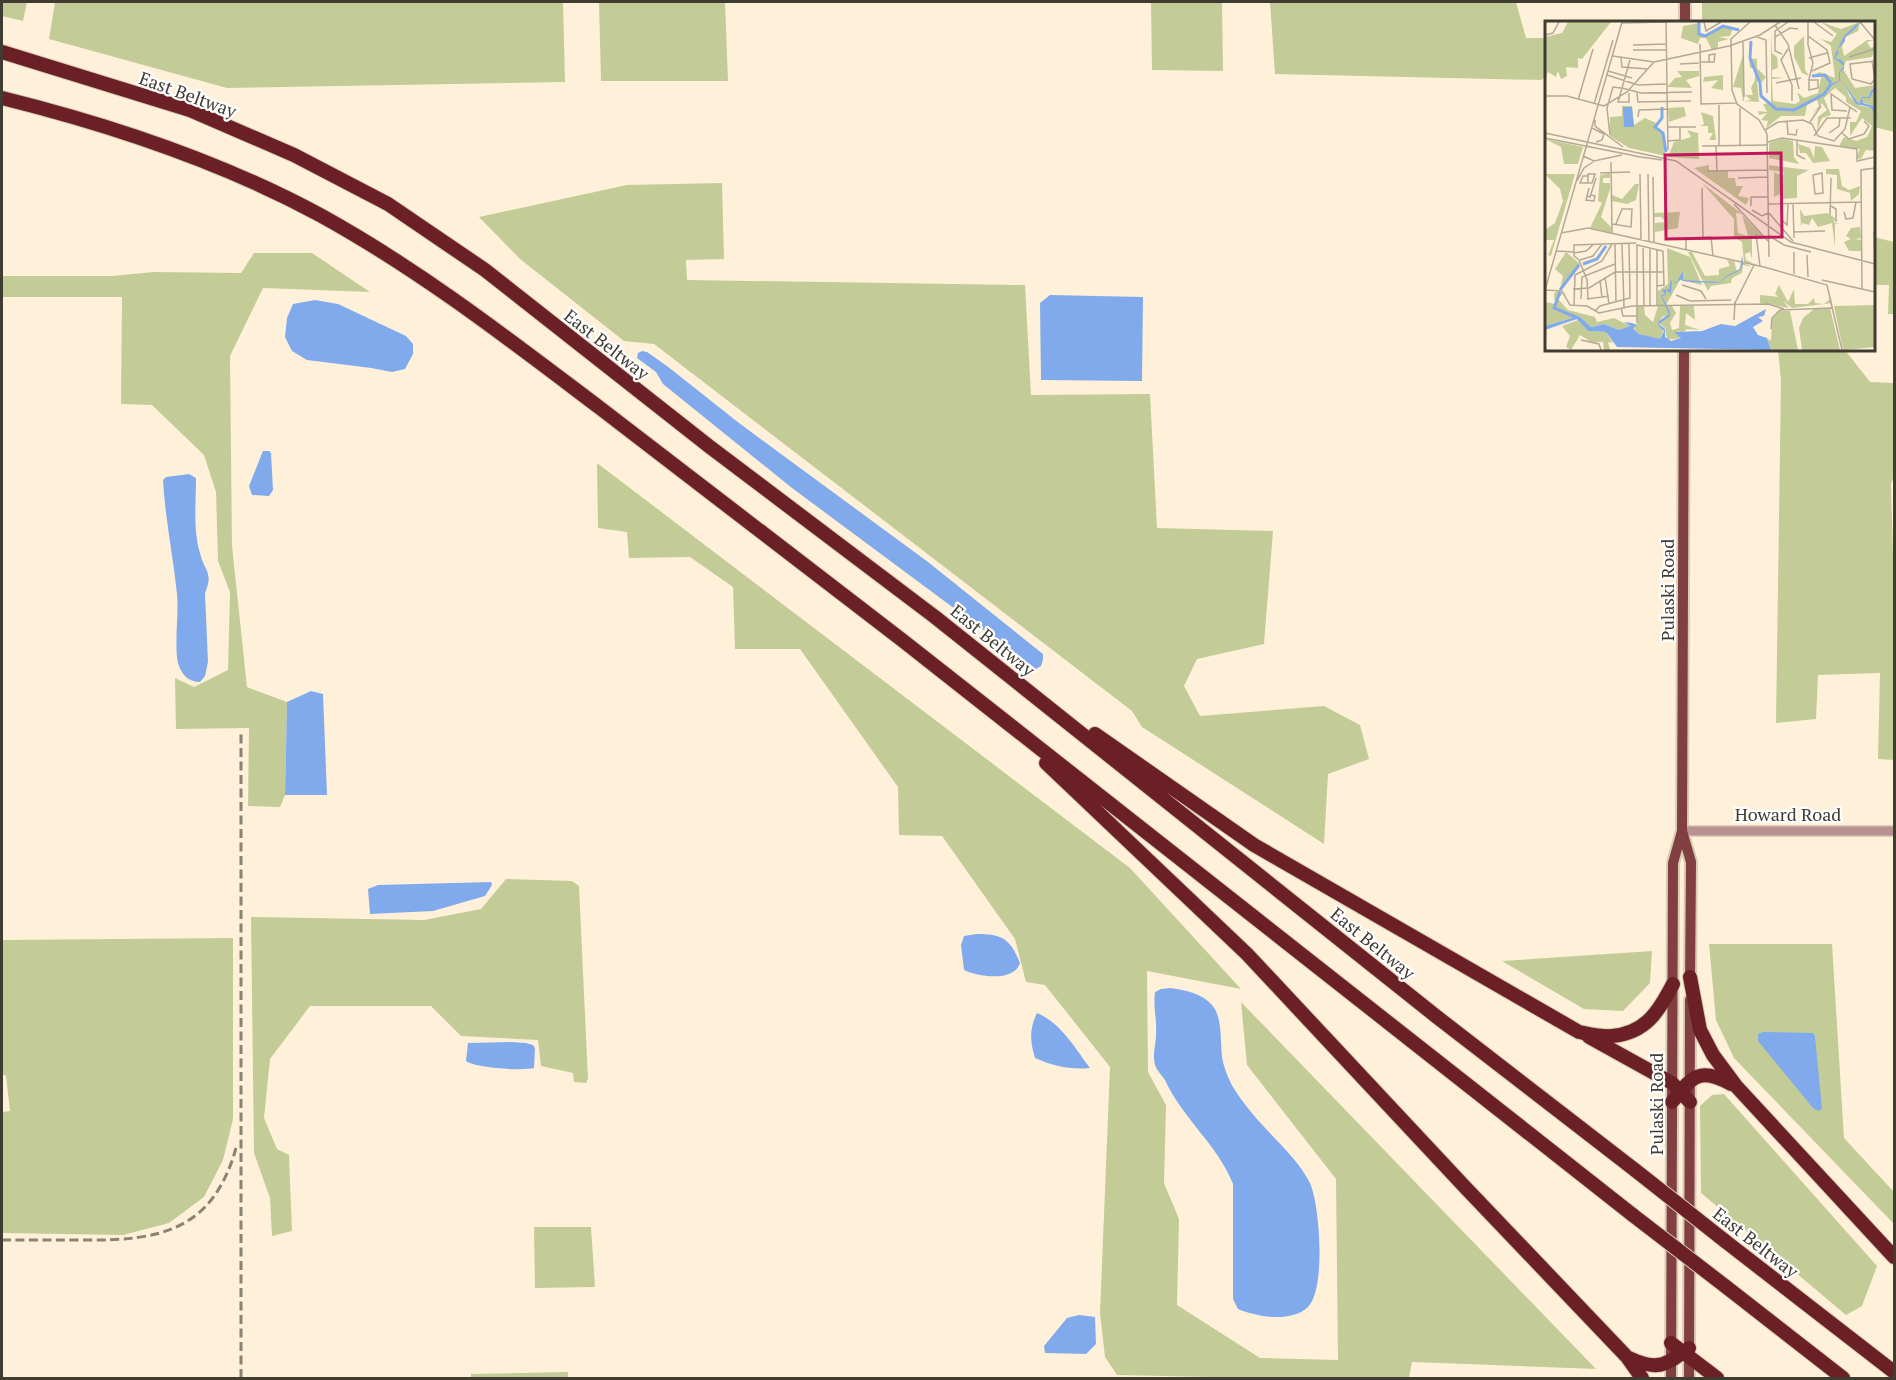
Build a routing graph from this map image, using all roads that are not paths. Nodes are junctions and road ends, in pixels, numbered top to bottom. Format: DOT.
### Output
graph roads {
  1 [pos="1685,2"];
  2 [pos="1685,21"];
  3 [pos="2,52"];
  4 [pos="2,98"];
  5 [pos="1684,351"];
  6 [pos="935,617"];
  7 [pos="988,708"];
  8 [pos="1682,831"];
  9 [pos="1894,831"];
  10 [pos="1690,977"];
  11 [pos="1673,984"];
  12 [pos="1579,1032"];
  13 [pos="1690,1081"];
  14 [pos="1736,1086"];
  15 [pos="1679,1095"];
  16 [pos="1894,1257"];
  17 [pos="1671,1343"];
  18 [pos="1687,1352"];
  19 [pos="1627,1357"];
  20 [pos="1671,1361"];
  21 [pos="1894,1372"];
  22 [pos="1642,1378"];
  23 [pos="1671,1378"];
  24 [pos="1689,1378"];
  25 [pos="1717,1378"];
  26 [pos="1843,1378"];
  1 -- 2 [label="main road"];
  3 -- 6 [label="highway, East Beltway"];
  4 -- 7 [label="highway"];
  5 -- 8 [label="main road, Pulaski Road"];
  6 -- 12 [label="highway"];
  6 -- 21 [label="highway, East Beltway, bridge"];
  7 -- 19 [label="highway"];
  7 -- 26 [label="highway, bridge"];
  8 -- 9 [label="street, Howard Road"];
  8 -- 10 [label="main road, Pulaski Road"];
  8 -- 11 [label="main road, Pulaski Road"];
  10 -- 13 [label="main road, Pulaski Road"];
  10 -- 14 [label="highway"];
  11 -- 12 [label="highway"];
  11 -- 15 [label="main road, Pulaski Road"];
  12 -- 15 [label="highway"];
  13 -- 14 [label="highway"];
  13 -- 15 [label="highway"];
  14 -- 16 [label="highway"];
  15 -- 17 [label="main road, Pulaski Road"];
  15 -- 18 [label="main road, Pulaski Road"];
  17 -- 18 [label="highway"];
  17 -- 20 [label="main road, Pulaski Road"];
  18 -- 20 [label="highway"];
  18 -- 24 [label="main road, Pulaski Road"];
  18 -- 25 [label="highway"];
  19 -- 20 [label="highway"];
  19 -- 22 [label="highway"];
  20 -- 23 [label="main road, Pulaski Road"];
}
